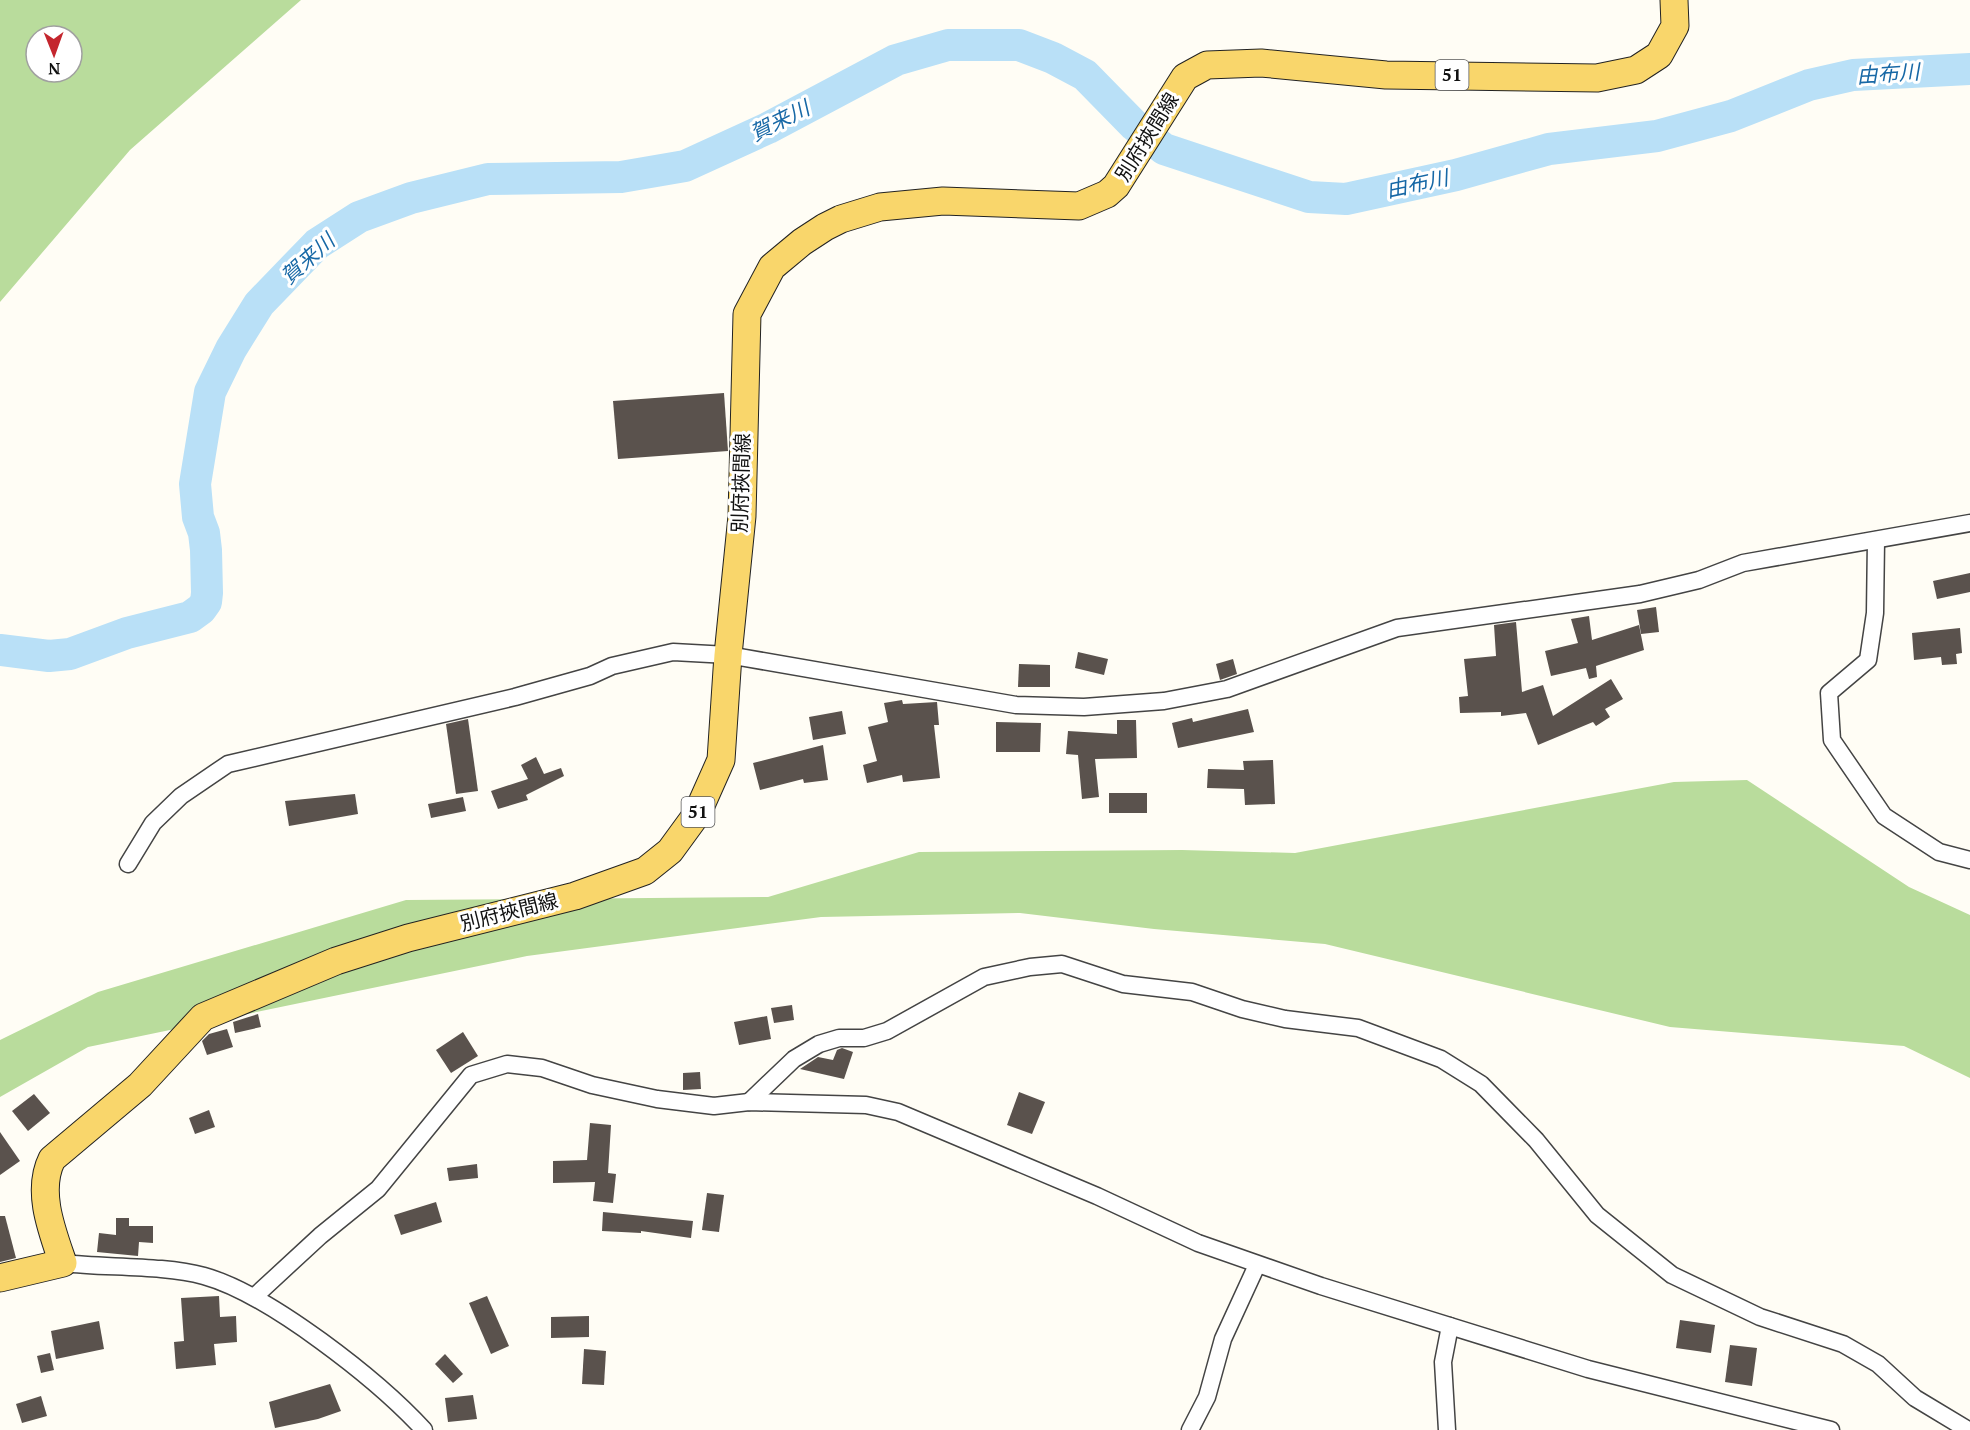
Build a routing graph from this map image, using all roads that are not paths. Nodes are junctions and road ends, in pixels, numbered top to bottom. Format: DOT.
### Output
graph roads {
  1 [pos="1674,0"];
  2 [pos="1970,523"];
  3 [pos="1876,540"];
  4 [pos="728,655"];
  5 [pos="1970,860"];
  6 [pos="128,864"];
  7 [pos="749,1102"];
  8 [pos="63,1263"];
  9 [pos="1257,1265"];
  10 [pos="0,1278"];
  11 [pos="254,1297"];
  12 [pos="1450,1326"];
  13 [pos="424,1430"];
  14 [pos="1190,1430"];
  15 [pos="1447,1430"];
  16 [pos="1831,1430"];
  17 [pos="1968,1430"];
  1 -- 4 [label="main road, 別府挾間線 / 51"];
  2 -- 3 [label="street"];
  3 -- 4 [label="street"];
  3 -- 5 [label="street"];
  4 -- 6 [label="street"];
  4 -- 8 [label="main road, 別府挾間線 / 51"];
  7 -- 9 [label="street"];
  7 -- 11 [label="street"];
  7 -- 17 [label="street"];
  8 -- 10 [label="main road"];
  8 -- 11 [label="street"];
  9 -- 12 [label="street"];
  9 -- 14 [label="street"];
  11 -- 13 [label="street"];
  12 -- 15 [label="street"];
  12 -- 16 [label="street"];
}
